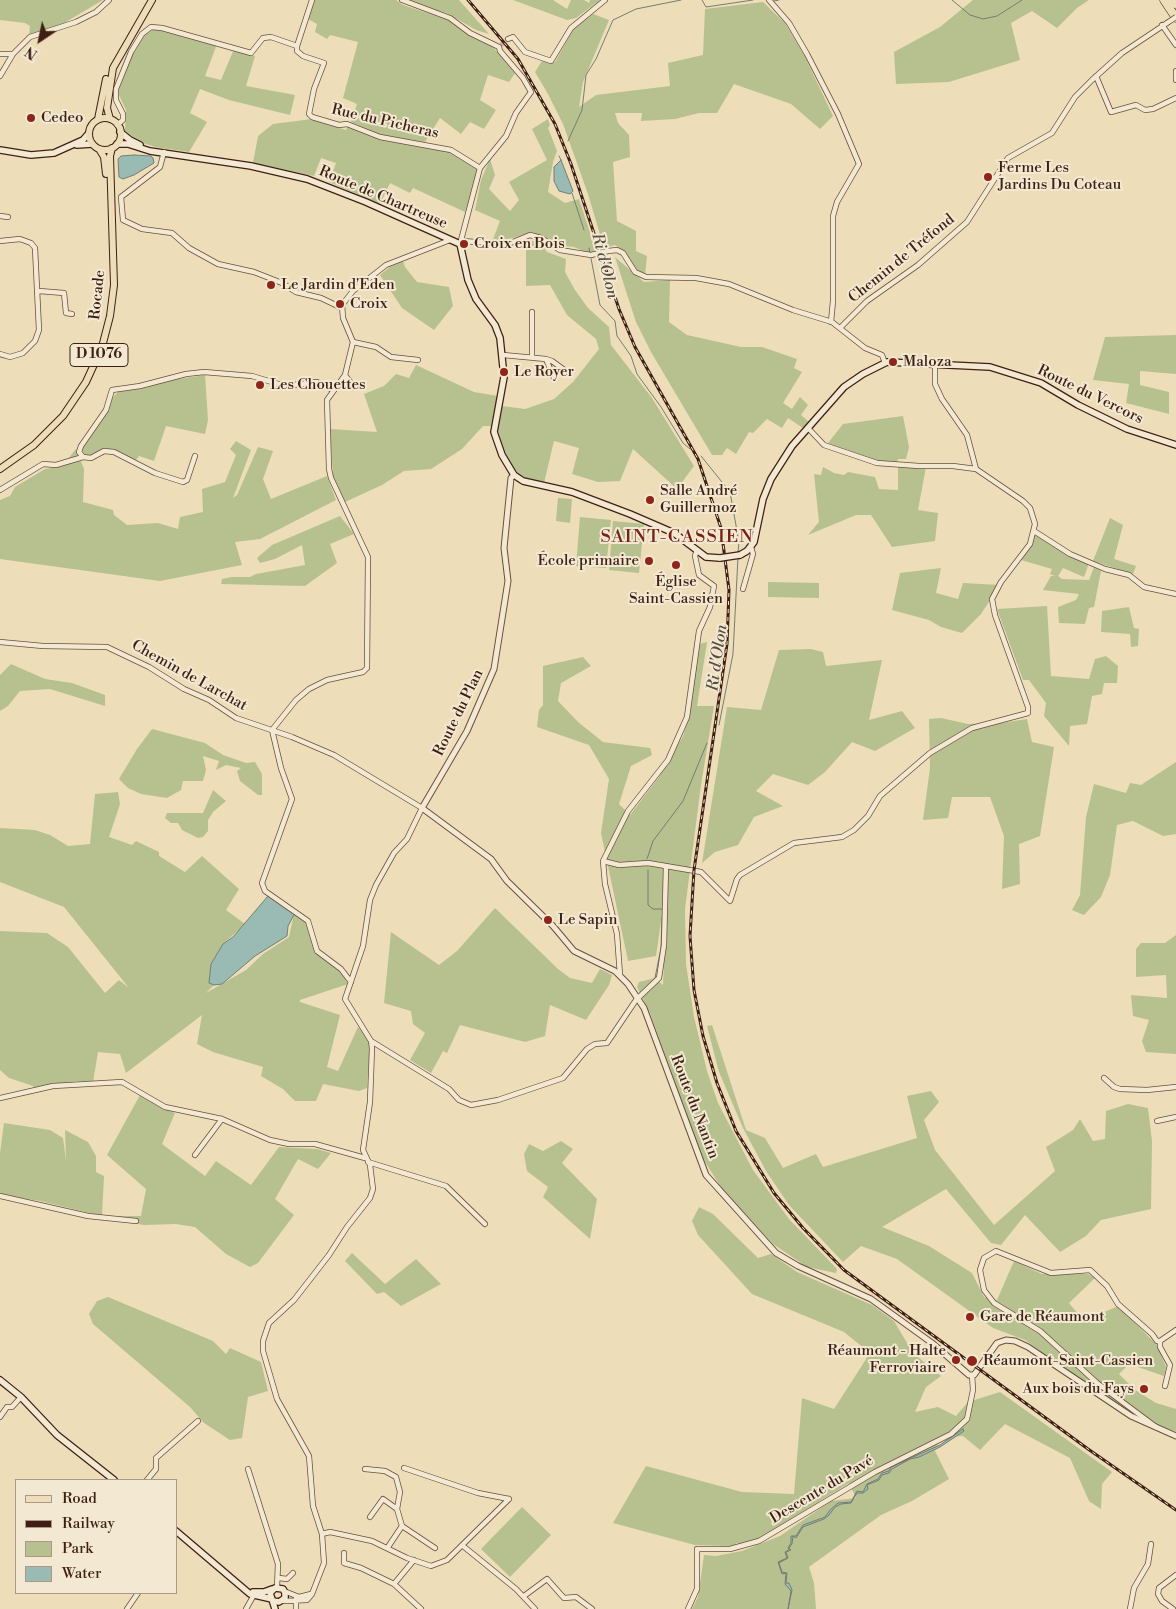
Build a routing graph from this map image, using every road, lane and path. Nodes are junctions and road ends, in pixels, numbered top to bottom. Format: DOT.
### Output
graph roads {
  1 [pos="109,0"];
  2 [pos="312,0"];
  3 [pos="402,0"];
  4 [pos="605,0"];
  5 [pos="769,0"];
  6 [pos="1164,0"];
  7 [pos="1173,0"];
  8 [pos="151,2"];
  9 [pos="1176,4"];
  10 [pos="1176,18"];
  11 [pos="1164,24"];
  12 [pos="508,39"];
  13 [pos="1176,45"];
  14 [pos="297,46"];
  15 [pos="0,54"];
  16 [pos="13,54"];
  17 [pos="1176,71"];
  18 [pos="0,76"];
  19 [pos="1096,76"];
  20 [pos="1176,80"];
  21 [pos="1176,98"];
  22 [pos="98,119"];
  23 [pos="110,119"];
  24 [pos="117,125"];
  25 [pos="89,132"];
  26 [pos="120,132"];
  27 [pos="92,144"];
  28 [pos="72,146"];
  29 [pos="114,146"];
  30 [pos="100,149"];
  31 [pos="0,150"];
  32 [pos="156,151"];
  33 [pos="164,152"];
  34 [pos="480,168"];
  35 [pos="110,203"];
  36 [pos="0,216"];
  37 [pos="8,217"];
  38 [pos="450,240"];
  39 [pos="0,242"];
  40 [pos="461,242"];
  41 [pos="39,291"];
  42 [pos="342,308"];
  43 [pos="532,312"];
  44 [pos="72,314"];
  45 [pos="830,322"];
  46 [pos="840,328"];
  47 [pos="353,342"];
  48 [pos="0,354"];
  49 [pos="503,355"];
  50 [pos="532,357"];
  51 [pos="546,359"];
  52 [pos="418,360"];
  53 [pos="885,363"];
  54 [pos="936,366"];
  55 [pos="563,369"];
  56 [pos="345,375"];
  57 [pos="554,376"];
  58 [pos="354,387"];
  59 [pos="333,390"];
  60 [pos="808,428"];
  61 [pos="1176,445"];
  62 [pos="195,456"];
  63 [pos="83,457"];
  64 [pos="0,469"];
  65 [pos="976,470"];
  66 [pos="514,474"];
  67 [pos="0,490"];
  68 [pos="1034,532"];
  69 [pos="751,547"];
  70 [pos="697,550"];
  71 [pos="743,589"];
  72 [pos="1176,594"];
  73 [pos="0,642"];
  74 [pos="272,730"];
  75 [pos="422,808"];
  76 [pos="603,861"];
  77 [pos="666,866"];
  78 [pos="620,975"];
  79 [pos="351,982"];
  80 [pos="638,998"];
  81 [pos="371,1041"];
  82 [pos="1104,1078"];
  83 [pos="1176,1087"];
  84 [pos="0,1098"];
  85 [pos="1176,1117"];
  86 [pos="222,1119"];
  87 [pos="1157,1121"];
  88 [pos="195,1155"];
  89 [pos="367,1160"];
  90 [pos="0,1196"];
  91 [pos="136,1221"];
  92 [pos="485,1224"];
  93 [pos="1176,1330"];
  94 [pos="1160,1342"];
  95 [pos="972,1375"];
  96 [pos="0,1380"];
  97 [pos="1165,1386"];
  98 [pos="21,1397"];
  99 [pos="0,1417"];
  100 [pos="198,1420"];
  101 [pos="1160,1430"];
  102 [pos="1176,1436"];
  103 [pos="404,1468"];
  104 [pos="248,1469"];
  105 [pos="365,1469"];
  106 [pos="113,1479"];
  107 [pos="148,1479"];
  108 [pos="397,1509"];
  109 [pos="370,1517"];
  110 [pos="402,1526"];
  111 [pos="178,1533"];
  112 [pos="322,1534"];
  113 [pos="1151,1544"];
  114 [pos="463,1546"];
  115 [pos="388,1547"];
  116 [pos="435,1548"];
  117 [pos="344,1553"];
  118 [pos="414,1560"];
  119 [pos="293,1573"];
  120 [pos="1176,1575"];
  121 [pos="279,1578"];
  122 [pos="394,1584"];
  123 [pos="275,1588"];
  124 [pos="284,1591"];
  125 [pos="137,1594"];
  126 [pos="254,1594"];
  127 [pos="524,1596"];
  128 [pos="296,1599"];
  129 [pos="272,1600"];
  130 [pos="282,1601"];
  131 [pos="127,1609"];
  132 [pos="246,1609"];
  133 [pos="275,1609"];
  134 [pos="280,1609"];
  135 [pos="296,1609"];
  136 [pos="421,1609"];
  137 [pos="535,1609"];
  138 [pos="592,1609"];
  139 [pos="688,1609"];
  140 [pos="1130,1609"];
  141 [pos="1173,1609"];
  1 -- 16 [label="street"];
  2 -- 14 [label="street"];
  3 -- 34 [label="street"];
  4 -- 12 [label="street"];
  5 -- 45 [label="street"];
  6 -- 10 [label="highway"];
  7 -- 9 [label="highway"];
  8 -- 22 [label="main road"];
  8 -- 23 [label="main road"];
  10 -- 11 [label="street, Chemin de Tréfond, bridge"];
  11 -- 13 [label="street"];
  11 -- 19 [label="street, Chemin de Tréfond"];
  14 -- 24 [label="street, Rue du Picheras"];
  14 -- 34 [label="street, Rue du Picheras"];
  15 -- 16 [label="street"];
  16 -- 18 [label="street"];
  17 -- 20 [label="street"];
  19 -- 21 [label="street"];
  19 -- 46 [label="street, Chemin de Tréfond"];
  22 -- 23 [label="main road"];
  22 -- 25 [label="main road"];
  23 -- 24 [label="main road"];
  24 -- 26 [label="main road"];
  25 -- 27 [label="main road"];
  25 -- 28 [label="main road"];
  26 -- 29 [label="main road"];
  26 -- 32 [label="main road, Route de Chartreuse"];
  27 -- 28 [label="main road"];
  27 -- 30 [label="main road"];
  28 -- 31 [label="main road"];
  29 -- 30 [label="main road"];
  29 -- 32 [label="main road, Route de Chartreuse"];
  29 -- 35 [label="main road, Rocade / D 1076"];
  30 -- 35 [label="main road, Rocade / D 1076"];
  32 -- 33 [label="main road, Route de Chartreuse"];
  33 -- 38 [label="main road, Route de Chartreuse"];
  33 -- 42 [label="street"];
  34 -- 40 [label="street"];
  35 -- 64 [label="main road, Rocade / D 1076"];
  36 -- 37 [label="street"];
  38 -- 40 [label="main road, Route de Chartreuse"];
  38 -- 42 [label="street"];
  39 -- 41 [label="street"];
  40 -- 45 [label="street, bridge"];
  40 -- 49 [label="main road, Route de Chartreuse"];
  41 -- 44 [label="street"];
  41 -- 48 [label="street"];
  42 -- 47 [label="street"];
  43 -- 50 [label="street"];
  45 -- 46 [label="street"];
  46 -- 53 [label="street"];
  47 -- 52 [label="street"];
  47 -- 56 [label="street"];
  49 -- 50 [label="street"];
  49 -- 66 [label="main road, Route de Chartreuse"];
  50 -- 51 [label="street"];
  51 -- 55 [label="street"];
  51 -- 57 [label="street"];
  53 -- 54 [label="main road, Route du Vercors"];
  53 -- 60 [label="main road"];
  54 -- 61 [label="main road, Route du Vercors"];
  54 -- 65 [label="street"];
  56 -- 58 [label="street"];
  56 -- 59 [label="street"];
  59 -- 63 [label="street"];
  59 -- 74 [label="street"];
  60 -- 65 [label="street"];
  60 -- 69 [label="main road"];
  62 -- 63 [label="street"];
  63 -- 67 [label="street"];
  65 -- 68 [label="street"];
  66 -- 70 [label="main road"];
  66 -- 75 [label="street, Route du Plan"];
  68 -- 72 [label="street"];
  68 -- 77 [label="street"];
  69 -- 70 [label="main road, bridge"];
  69 -- 71 [label="street"];
  70 -- 76 [label="street"];
  73 -- 74 [label="street, Chemin de Larchat"];
  74 -- 75 [label="street, Chemin de Larchat"];
  74 -- 79 [label="street"];
  75 -- 78 [label="street, Route du Nantin"];
  75 -- 79 [label="street"];
  76 -- 77 [label="street"];
  76 -- 78 [label="street"];
  77 -- 80 [label="street"];
  78 -- 80 [label="street, Route du Nantin"];
  79 -- 81 [label="street"];
  80 -- 81 [label="street"];
  80 -- 95 [label="street, Route du Nantin"];
  81 -- 89 [label="street"];
  82 -- 83 [label="street"];
  84 -- 86 [label="street"];
  85 -- 87 [label="street"];
  86 -- 88 [label="street"];
  86 -- 89 [label="street"];
  89 -- 92 [label="street"];
  89 -- 112 [label="street"];
  90 -- 91 [label="street"];
  93 -- 94 [label="street"];
  94 -- 97 [label="street"];
  94 -- 101 [label="street"];
  95 -- 101 [label="street"];
  95 -- 139 [label="street, Descente du Pavé"];
  96 -- 98 [label="main road"];
  98 -- 99 [label="street"];
  98 -- 106 [label="main road"];
  100 -- 107 [label="street"];
  101 -- 102 [label="street"];
  103 -- 114 [label="street"];
  104 -- 121 [label="street"];
  105 -- 108 [label="street"];
  108 -- 109 [label="street"];
  108 -- 110 [label="street"];
  110 -- 115 [label="street"];
  110 -- 116 [label="street"];
  111 -- 126 [label="main road"];
  112 -- 115 [label="street"];
  112 -- 128 [label="street"];
  113 -- 140 [label="street"];
  114 -- 118 [label="street"];
  114 -- 127 [label="street"];
  115 -- 118 [label="street"];
  117 -- 122 [label="street"];
  118 -- 122 [label="street"];
  119 -- 121 [label="street"];
  120 -- 141 [label="street"];
  121 -- 123 [label="street"];
  122 -- 136 [label="street"];
  123 -- 124 [label="main road"];
  123 -- 126 [label="main road"];
  123 -- 129 [label="main road"];
  124 -- 128 [label="street"];
  124 -- 130 [label="main road"];
  125 -- 131 [label="street"];
  126 -- 129 [label="main road"];
  126 -- 132 [label="street"];
  127 -- 137 [label="street"];
  127 -- 138 [label="street"];
  128 -- 130 [label="street"];
  128 -- 135 [label="street"];
  129 -- 130 [label="main road"];
  129 -- 133 [label="main road"];
  130 -- 134 [label="main road"];
}
